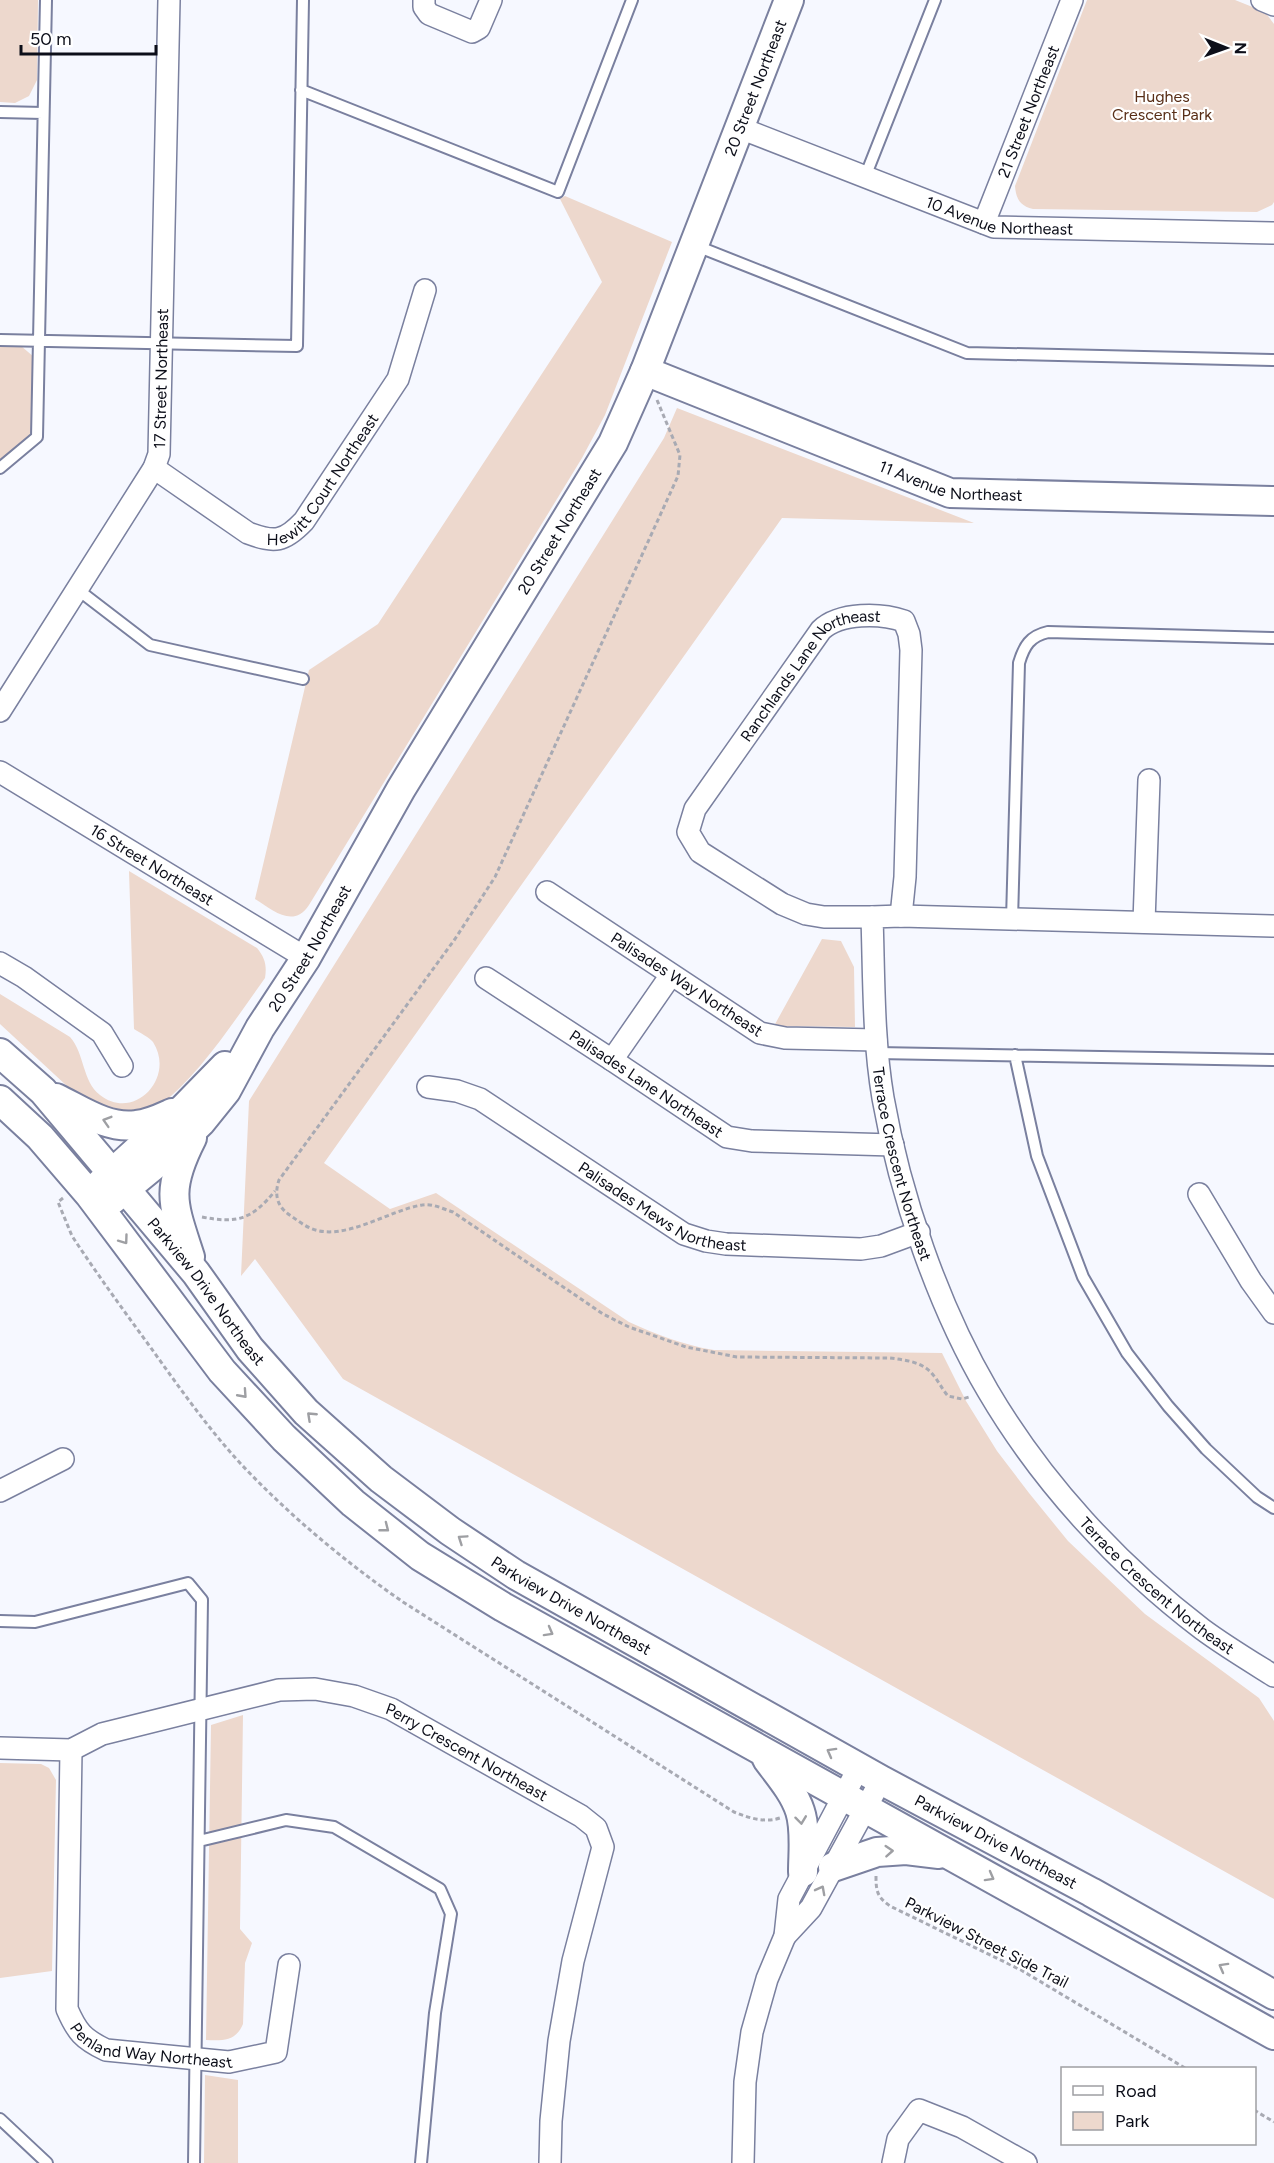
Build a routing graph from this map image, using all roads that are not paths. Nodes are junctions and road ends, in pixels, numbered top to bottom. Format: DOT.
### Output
graph roads {
  1 [pos="45,0"];
  2 [pos="169,0"];
  3 [pos="303,0"];
  4 [pos="424,0"];
  5 [pos="491,0"];
  6 [pos="632,0"];
  7 [pos="789,0"];
  8 [pos="935,0"];
  9 [pos="1072,0"];
  10 [pos="1262,0"];
  11 [pos="1274,5"];
  12 [pos="301,90"];
  13 [pos="0,112"];
  14 [pos="43,113"];
  15 [pos="740,128"];
  16 [pos="865,177"];
  17 [pos="984,223"];
  18 [pos="1274,232"];
  19 [pos="694,245"];
  20 [pos="425,291"];
  21 [pos="0,340"];
  22 [pos="39,341"];
  23 [pos="161,344"];
  24 [pos="1274,360"];
  25 [pos="645,371"];
  26 [pos="0,468"];
  27 [pos="154,468"];
  28 [pos="1274,501"];
  29 [pos="77,589"];
  30 [pos="1274,638"];
  31 [pos="303,679"];
  32 [pos="0,711"];
  33 [pos="0,772"];
  34 [pos="1149,780"];
  35 [pos="547,892"];
  36 [pos="901,916"];
  37 [pos="872,917"];
  38 [pos="1012,920"];
  39 [pos="1144,922"];
  40 [pos="1274,927"];
  41 [pos="306,958"];
  42 [pos="0,963"];
  43 [pos="670,975"];
  44 [pos="486,978"];
  45 [pos="877,1046"];
  46 [pos="0,1053"];
  47 [pos="1015,1055"];
  48 [pos="612,1060"];
  49 [pos="1274,1060"];
  50 [pos="122,1066"];
  51 [pos="428,1087"];
  52 [pos="43,1091"];
  53 [pos="0,1100"];
  54 [pos="192,1115"];
  55 [pos="893,1145"];
  56 [pos="120,1181"];
  57 [pos="1198,1194"];
  58 [pos="95,1201"];
  59 [pos="919,1232"];
  60 [pos="196,1273"];
  61 [pos="1274,1313"];
  62 [pos="63,1459"];
  63 [pos="0,1491"];
  64 [pos="1274,1508"];
  65 [pos="0,1621"];
  66 [pos="1274,1676"];
  67 [pos="200,1710"];
  68 [pos="0,1748"];
  69 [pos="71,1750"];
  70 [pos="762,1752"];
  71 [pos="870,1773"];
  72 [pos="854,1802"];
  73 [pos="199,1841"];
  74 [pos="952,1856"];
  75 [pos="833,1867"];
  76 [pos="803,1872"];
  77 [pos="785,1936"];
  78 [pos="289,1965"];
  79 [pos="1274,1995"];
  80 [pos="1274,2035"];
  81 [pos="196,2058"];
  82 [pos="0,2119"];
  83 [pos="47,2163"];
  84 [pos="194,2163"];
  85 [pos="421,2163"];
  86 [pos="550,2163"];
  87 [pos="743,2163"];
  88 [pos="893,2163"];
  89 [pos="1026,2163"];
  1 -- 14 [label="lane"];
  2 -- 23 [label="street, 17 Street Northeast"];
  3 -- 12 [label="lane"];
  4 -- 5 [label="street"];
  6 -- 12 [label="lane"];
  7 -- 15 [label="main road, 20 Street Northeast"];
  8 -- 16 [label="lane"];
  9 -- 17 [label="street, 21 Street Northeast"];
  10 -- 11 [label="street"];
  12 -- 23 [label="lane"];
  13 -- 14 [label="lane"];
  14 -- 22 [label="lane"];
  15 -- 16 [label="street, 10 Avenue Northeast"];
  15 -- 19 [label="main road, 20 Street Northeast"];
  16 -- 17 [label="street, 10 Avenue Northeast"];
  17 -- 18 [label="street, 10 Avenue Northeast"];
  19 -- 24 [label="lane"];
  19 -- 25 [label="main road, 20 Street Northeast"];
  20 -- 27 [label="street, Hewitt Court Northeast"];
  21 -- 22 [label="lane"];
  22 -- 23 [label="lane"];
  22 -- 26 [label="lane"];
  23 -- 27 [label="street, 17 Street Northeast"];
  25 -- 28 [label="main road, 11 Avenue Northeast"];
  25 -- 41 [label="main road, 20 Street Northeast"];
  27 -- 29 [label="street, 17 Street Northeast"];
  29 -- 31 [label="lane"];
  29 -- 32 [label="street, 17 Street Northeast"];
  30 -- 38 [label="lane"];
  33 -- 41 [label="street, 16 Street Northeast"];
  34 -- 39 [label="street"];
  35 -- 43 [label="street, Palisades Way Northeast"];
  36 -- 37 [label="street"];
  36 -- 37 [label="street, Ranchlands Lane Northeast"];
  36 -- 38 [label="street"];
  37 -- 45 [label="street, Terrace Crescent Northeast"];
  38 -- 39 [label="street"];
  39 -- 40 [label="street"];
  41 -- 54 [label="main road, 20 Street Northeast"];
  42 -- 50 [label="street"];
  43 -- 45 [label="street, Palisades Way Northeast"];
  43 -- 48 [label="street"];
  44 -- 48 [label="street, Palisades Lane Northeast"];
  45 -- 47 [label="lane"];
  45 -- 55 [label="street, Terrace Crescent Northeast"];
  46 -- 52 [label="main road, Parkview Drive Northeast"];
  47 -- 49 [label="lane"];
  47 -- 64 [label="lane"];
  48 -- 55 [label="street, Palisades Lane Northeast"];
  51 -- 59 [label="street, Palisades Mews Northeast"];
  54 -- 52 [label="main road, one-way"];
  52 -- 56 [label="main road, Parkview Drive Northeast"];
  53 -- 58 [label="main road, Parkview Drive Northeast"];
  54 -- 56 [label="main road, 20 Street Northeast"];
  54 -- 60 [label="main road"];
  55 -- 59 [label="street, Terrace Crescent Northeast"];
  56 -- 58 [label="main road, 20 Street Northeast"];
  56 -- 60 [label="main road, Parkview Drive Northeast"];
  57 -- 61 [label="street"];
  58 -- 70 [label="main road, Parkview Drive Northeast, one-way"];
  59 -- 66 [label="street, Terrace Crescent Northeast"];
  71 -- 60 [label="main road, Parkview Drive Northeast, one-way"];
  62 -- 63 [label="street"];
  65 -- 67 [label="lane"];
  67 -- 69 [label="street, Perry Crescent Northeast"];
  67 -- 73 [label="lane"];
  67 -- 86 [label="street, Perry Crescent Northeast"];
  68 -- 69 [label="street, Perry Crescent Northeast"];
  69 -- 81 [label="street, Penland Way Northeast"];
  70 -- 72 [label="main road, Parkview Drive Northeast"];
  70 -- 76 [label="main road, one-way"];
  71 -- 72 [label="street"];
  79 -- 71 [label="main road, Parkview Drive Northeast, one-way"];
  72 -- 74 [label="main road, Parkview Drive Northeast"];
  72 -- 75 [label="street"];
  72 -- 76 [label="street"];
  73 -- 81 [label="lane"];
  73 -- 85 [label="lane"];
  75 -- 74 [label="main road, one-way"];
  74 -- 80 [label="main road, Parkview Drive Northeast, one-way"];
  77 -- 75 [label="street, one-way"];
  76 -- 77 [label="street"];
  77 -- 87 [label="street"];
  78 -- 81 [label="street, Penland Way Northeast"];
  81 -- 84 [label="lane"];
  82 -- 83 [label="lane"];
  88 -- 89 [label="street"];
}
